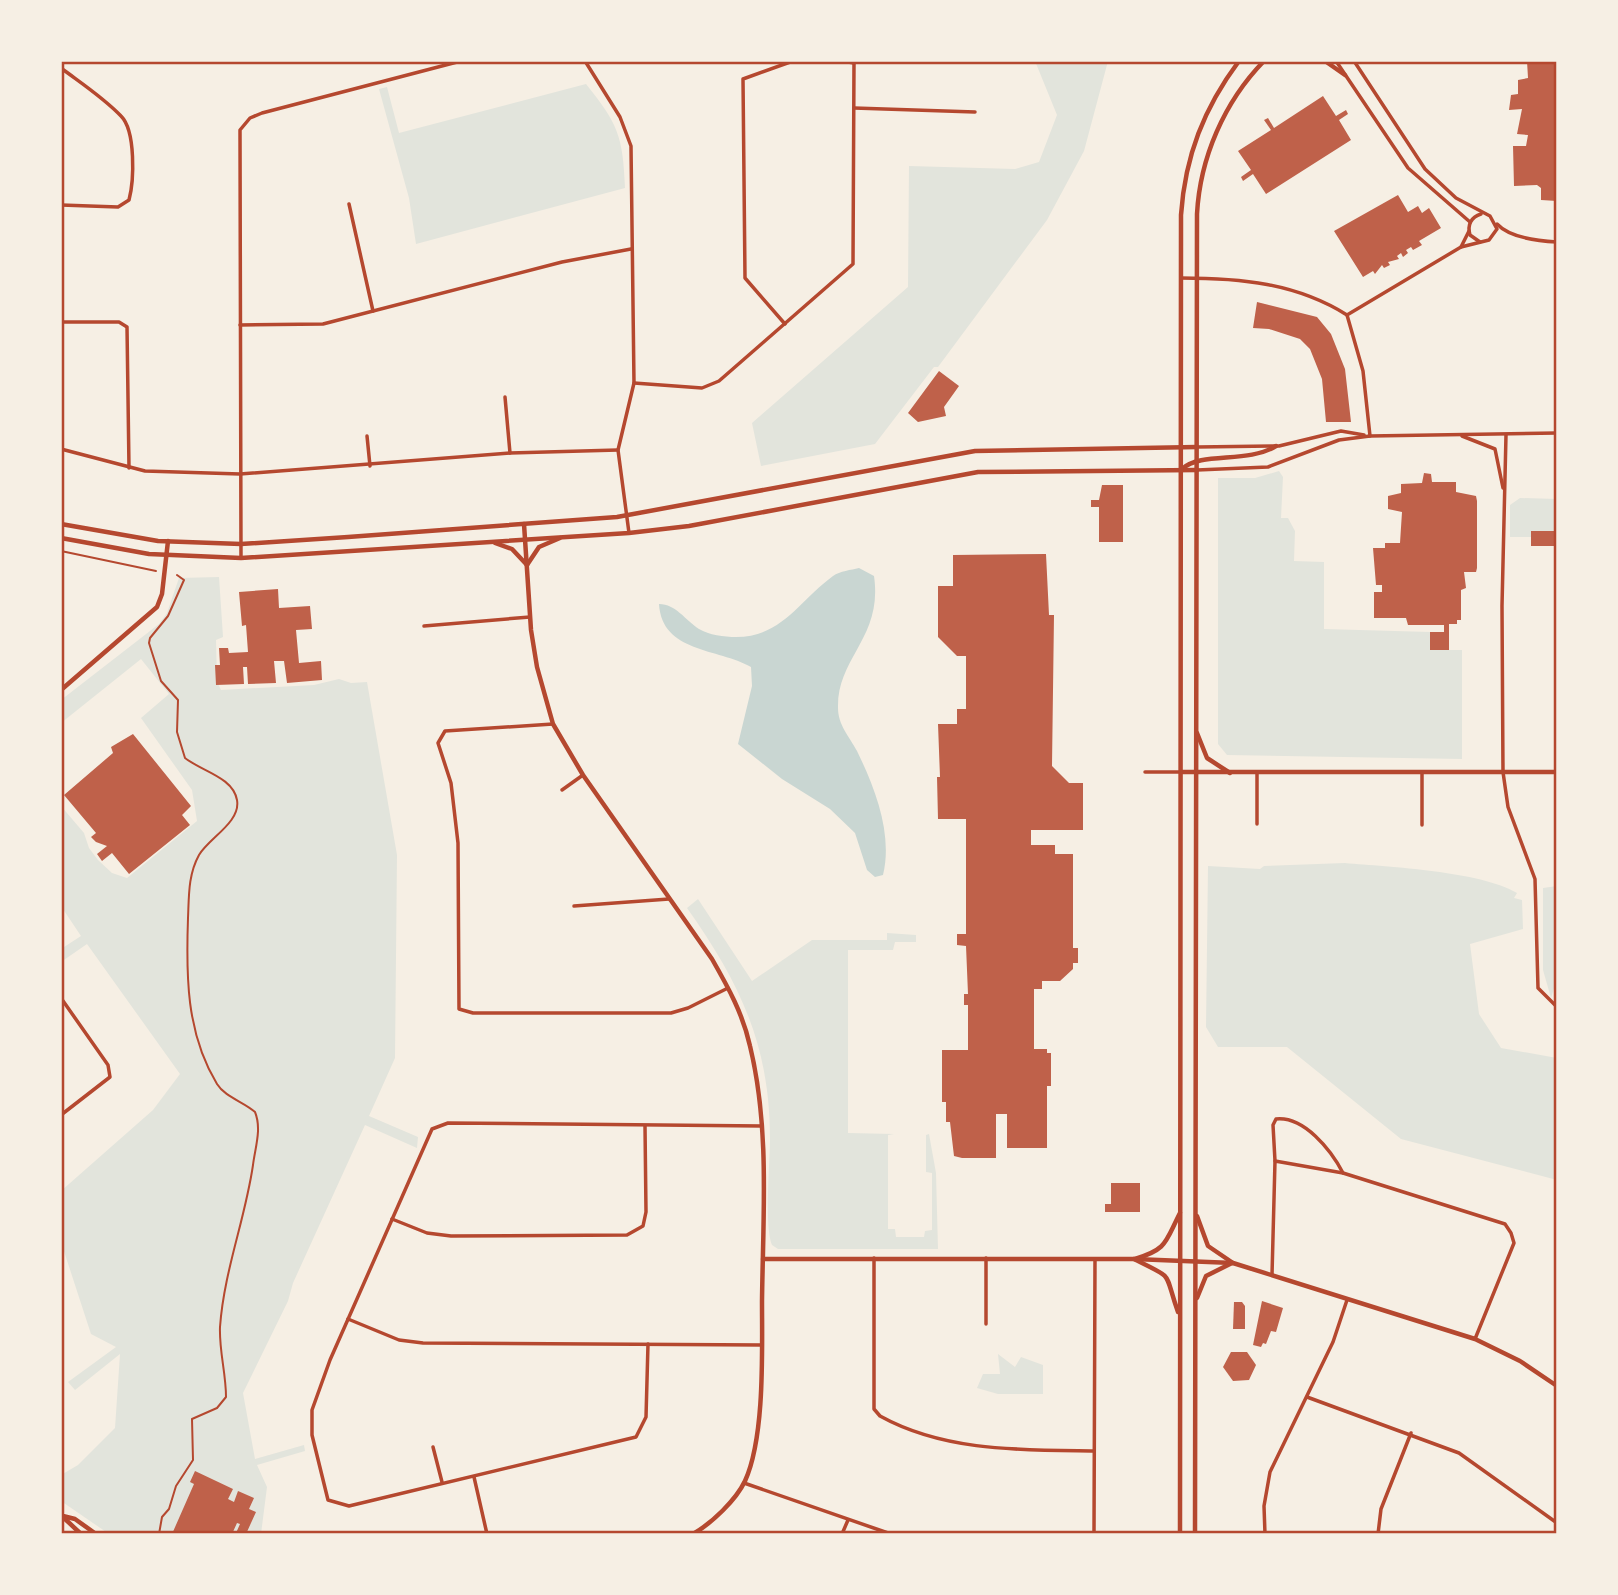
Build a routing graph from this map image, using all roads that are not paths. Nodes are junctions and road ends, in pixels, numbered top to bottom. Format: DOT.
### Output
graph roads {
  1 [pos="461,61"];
  2 [pos="585,61"];
  3 [pos="793,61"];
  4 [pos="842,61"];
  5 [pos="1239,61"];
  6 [pos="1264,61"];
  7 [pos="1325,61"];
  8 [pos="1336,61"];
  9 [pos="1354,61"];
  10 [pos="854,62"];
  11 [pos="61,68"];
  12 [pos="1345,75"];
  13 [pos="854,108"];
  14 [pos="975,112"];
  15 [pos="349,204"];
  16 [pos="61,205"];
  17 [pos="1481,214"];
  18 [pos="1470,222"];
  19 [pos="1496,224"];
  20 [pos="1469,231"];
  21 [pos="1481,242"];
  22 [pos="1557,242"];
  23 [pos="1461,247"];
  24 [pos="631,249"];
  25 [pos="1181,278"];
  26 [pos="1196,278"];
  27 [pos="373,311"];
  28 [pos="1347,315"];
  29 [pos="61,322"];
  30 [pos="786,324"];
  31 [pos="239,325"];
  32 [pos="634,383"];
  33 [pos="505,397"];
  34 [pos="1557,433"];
  35 [pos="1454,434"];
  36 [pos="1506,435"];
  37 [pos="367,436"];
  38 [pos="1370,436"];
  39 [pos="1276,446"];
  40 [pos="1181,447"];
  41 [pos="1196,447"];
  42 [pos="61,449"];
  43 [pos="618,450"];
  44 [pos="510,453"];
  45 [pos="1197,461"];
  46 [pos="370,466"];
  47 [pos="129,468"];
  48 [pos="1181,470"];
  49 [pos="1197,470"];
  50 [pos="240,474"];
  51 [pos="1504,494"];
  52 [pos="627,515"];
  53 [pos="61,524"];
  54 [pos="524,524"];
  55 [pos="629,533"];
  56 [pos="562,537"];
  57 [pos="61,538"];
  58 [pos="526,539"];
  59 [pos="168,541"];
  60 [pos="491,541"];
  61 [pos="241,544"];
  62 [pos="167,556"];
  63 [pos="242,558"];
  64 [pos="527,565"];
  65 [pos="530,617"];
  66 [pos="424,626"];
  67 [pos="61,690"];
  68 [pos="554,724"];
  69 [pos="1196,731"];
  70 [pos="1145,772"];
  71 [pos="1181,772"];
  72 [pos="1196,772"];
  73 [pos="1503,772"];
  74 [pos="1557,772"];
  75 [pos="1230,773"];
  76 [pos="1257,773"];
  77 [pos="1422,773"];
  78 [pos="583,775"];
  79 [pos="562,790"];
  80 [pos="1257,824"];
  81 [pos="1422,825"];
  82 [pos="669,899"];
  83 [pos="574,906"];
  84 [pos="728,988"];
  85 [pos="61,998"];
  86 [pos="1557,1007"];
  87 [pos="61,1115"];
  88 [pos="645,1126"];
  89 [pos="762,1126"];
  90 [pos="1275,1161"];
  91 [pos="1343,1173"];
  92 [pos="1195,1204"];
  93 [pos="1181,1212"];
  94 [pos="391,1219"];
  95 [pos="874,1258"];
  96 [pos="986,1258"];
  97 [pos="763,1259"];
  98 [pos="1095,1259"];
  99 [pos="1134,1259"];
  100 [pos="1181,1261"];
  101 [pos="1195,1261"];
  102 [pos="1233,1263"];
  103 [pos="1272,1275"];
  104 [pos="1347,1300"];
  105 [pos="1195,1306"];
  106 [pos="1180,1318"];
  107 [pos="348,1319"];
  108 [pos="986,1324"];
  109 [pos="1475,1339"];
  110 [pos="648,1344"];
  111 [pos="762,1345"];
  112 [pos="1557,1386"];
  113 [pos="1307,1397"];
  114 [pos="1411,1433"];
  115 [pos="433,1447"];
  116 [pos="1094,1451"];
  117 [pos="474,1477"];
  118 [pos="442,1483"];
  119 [pos="744,1483"];
  120 [pos="62,1516"];
  121 [pos="848,1520"];
  122 [pos="1557,1523"];
  123 [pos="80,1534"];
  124 [pos="96,1534"];
  125 [pos="487,1534"];
  126 [pos="693,1534"];
  127 [pos="842,1534"];
  128 [pos="891,1534"];
  129 [pos="1094,1534"];
  130 [pos="1180,1534"];
  131 [pos="1195,1534"];
  132 [pos="1265,1534"];
  133 [pos="1378,1534"];
  1 -- 31 [label="street"];
  2 -- 24 [label="street"];
  3 -- 30 [label="street"];
  4 -- 10 [label="street"];
  5 -- 25 [label="main road"];
  6 -- 26 [label="main road"];
  7 -- 12 [label="main road"];
  8 -- 12 [label="street"];
  9 -- 17 [label="street"];
  10 -- 13 [label="street"];
  11 -- 16 [label="street"];
  12 -- 18 [label="street"];
  13 -- 14 [label="street"];
  13 -- 30 [label="street"];
  15 -- 27 [label="street"];
  17 -- 18 [label="street"];
  17 -- 19 [label="street"];
  18 -- 20 [label="street"];
  19 -- 21 [label="street"];
  19 -- 22 [label="street"];
  20 -- 21 [label="street"];
  20 -- 23 [label="street"];
  21 -- 23 [label="street"];
  23 -- 28 [label="street"];
  24 -- 27 [label="street"];
  24 -- 32 [label="street"];
  25 -- 26 [label="street"];
  25 -- 40 [label="main road"];
  26 -- 28 [label="street"];
  26 -- 41 [label="main road"];
  27 -- 31 [label="street"];
  28 -- 38 [label="street"];
  29 -- 47 [label="street"];
  30 -- 32 [label="street"];
  31 -- 50 [label="street"];
  32 -- 43 [label="street"];
  33 -- 44 [label="street"];
  34 -- 36 [label="street"];
  35 -- 36 [label="street"];
  35 -- 38 [label="street"];
  35 -- 51 [label="street"];
  36 -- 51 [label="street"];
  37 -- 46 [label="street"];
  38 -- 39 [label="street"];
  38 -- 49 [label="street"];
  39 -- 41 [label="street"];
  39 -- 45 [label="main road"];
  40 -- 41 [label="main road"];
  40 -- 48 [label="main road"];
  40 -- 52 [label="main road"];
  41 -- 45 [label="main road"];
  42 -- 47 [label="street"];
  43 -- 44 [label="street"];
  43 -- 52 [label="street"];
  44 -- 46 [label="street"];
  45 -- 48 [label="main road"];
  45 -- 49 [label="main road"];
  46 -- 50 [label="street"];
  47 -- 50 [label="street"];
  48 -- 49 [label="main road"];
  48 -- 55 [label="main road"];
  48 -- 71 [label="main road"];
  49 -- 69 [label="main road"];
  50 -- 61 [label="street"];
  51 -- 73 [label="street"];
  52 -- 54 [label="main road"];
  52 -- 55 [label="street"];
  53 -- 59 [label="main road"];
  54 -- 58 [label="main road"];
  54 -- 61 [label="main road"];
  55 -- 56 [label="main road"];
  56 -- 58 [label="main road"];
  56 -- 64 [label="main road"];
  57 -- 62 [label="main road"];
  58 -- 60 [label="main road"];
  58 -- 64 [label="main road"];
  59 -- 61 [label="main road"];
  59 -- 62 [label="main road"];
  60 -- 63 [label="main road"];
  60 -- 64 [label="main road"];
  61 -- 63 [label="street"];
  62 -- 63 [label="main road"];
  62 -- 67 [label="main road"];
  64 -- 65 [label="main road"];
  65 -- 66 [label="street"];
  65 -- 68 [label="main road"];
  68 -- 78 [label="main road"];
  68 -- 84 [label="street"];
  69 -- 72 [label="main road"];
  69 -- 75 [label="main road"];
  70 -- 71 [label="street"];
  71 -- 72 [label="main road"];
  71 -- 93 [label="main road"];
  72 -- 75 [label="main road"];
  72 -- 92 [label="main road"];
  73 -- 74 [label="main road"];
  73 -- 77 [label="main road"];
  73 -- 86 [label="street"];
  75 -- 76 [label="main road"];
  76 -- 77 [label="main road"];
  76 -- 80 [label="street"];
  77 -- 81 [label="street"];
  78 -- 79 [label="street"];
  78 -- 82 [label="main road"];
  82 -- 83 [label="street"];
  82 -- 84 [label="main road"];
  84 -- 89 [label="main road"];
  85 -- 87 [label="street"];
  88 -- 89 [label="street"];
  88 -- 94 [label="street"];
  88 -- 94 [label="street"];
  89 -- 97 [label="main road"];
  90 -- 91 [label="street"];
  90 -- 91 [label="street"];
  90 -- 103 [label="street"];
  91 -- 109 [label="street"];
  92 -- 101 [label="main road"];
  92 -- 102 [label="main road"];
  93 -- 99 [label="main road"];
  93 -- 100 [label="main road"];
  94 -- 107 [label="street"];
  95 -- 96 [label="main road"];
  95 -- 97 [label="main road"];
  95 -- 116 [label="street"];
  96 -- 98 [label="main road"];
  96 -- 108 [label="street"];
  97 -- 111 [label="main road"];
  98 -- 99 [label="main road"];
  98 -- 116 [label="street"];
  99 -- 100 [label="main road"];
  99 -- 106 [label="main road"];
  100 -- 101 [label="main road"];
  100 -- 106 [label="main road"];
  101 -- 102 [label="main road"];
  101 -- 105 [label="main road"];
  102 -- 103 [label="main road"];
  102 -- 105 [label="main road"];
  103 -- 104 [label="main road"];
  104 -- 109 [label="main road"];
  104 -- 113 [label="street"];
  105 -- 131 [label="main road"];
  106 -- 130 [label="main road"];
  107 -- 110 [label="street"];
  107 -- 118 [label="street"];
  109 -- 112 [label="main road"];
  110 -- 111 [label="street"];
  110 -- 117 [label="street"];
  111 -- 119 [label="main road"];
  113 -- 114 [label="street"];
  113 -- 132 [label="street"];
  114 -- 122 [label="street"];
  114 -- 133 [label="street"];
  115 -- 118 [label="street"];
  116 -- 129 [label="street"];
  117 -- 118 [label="street"];
  117 -- 125 [label="street"];
  119 -- 121 [label="street"];
  119 -- 126 [label="main road"];
  120 -- 123 [label="main road"];
  120 -- 124 [label="main road"];
  121 -- 127 [label="street"];
  121 -- 128 [label="street"];
}
